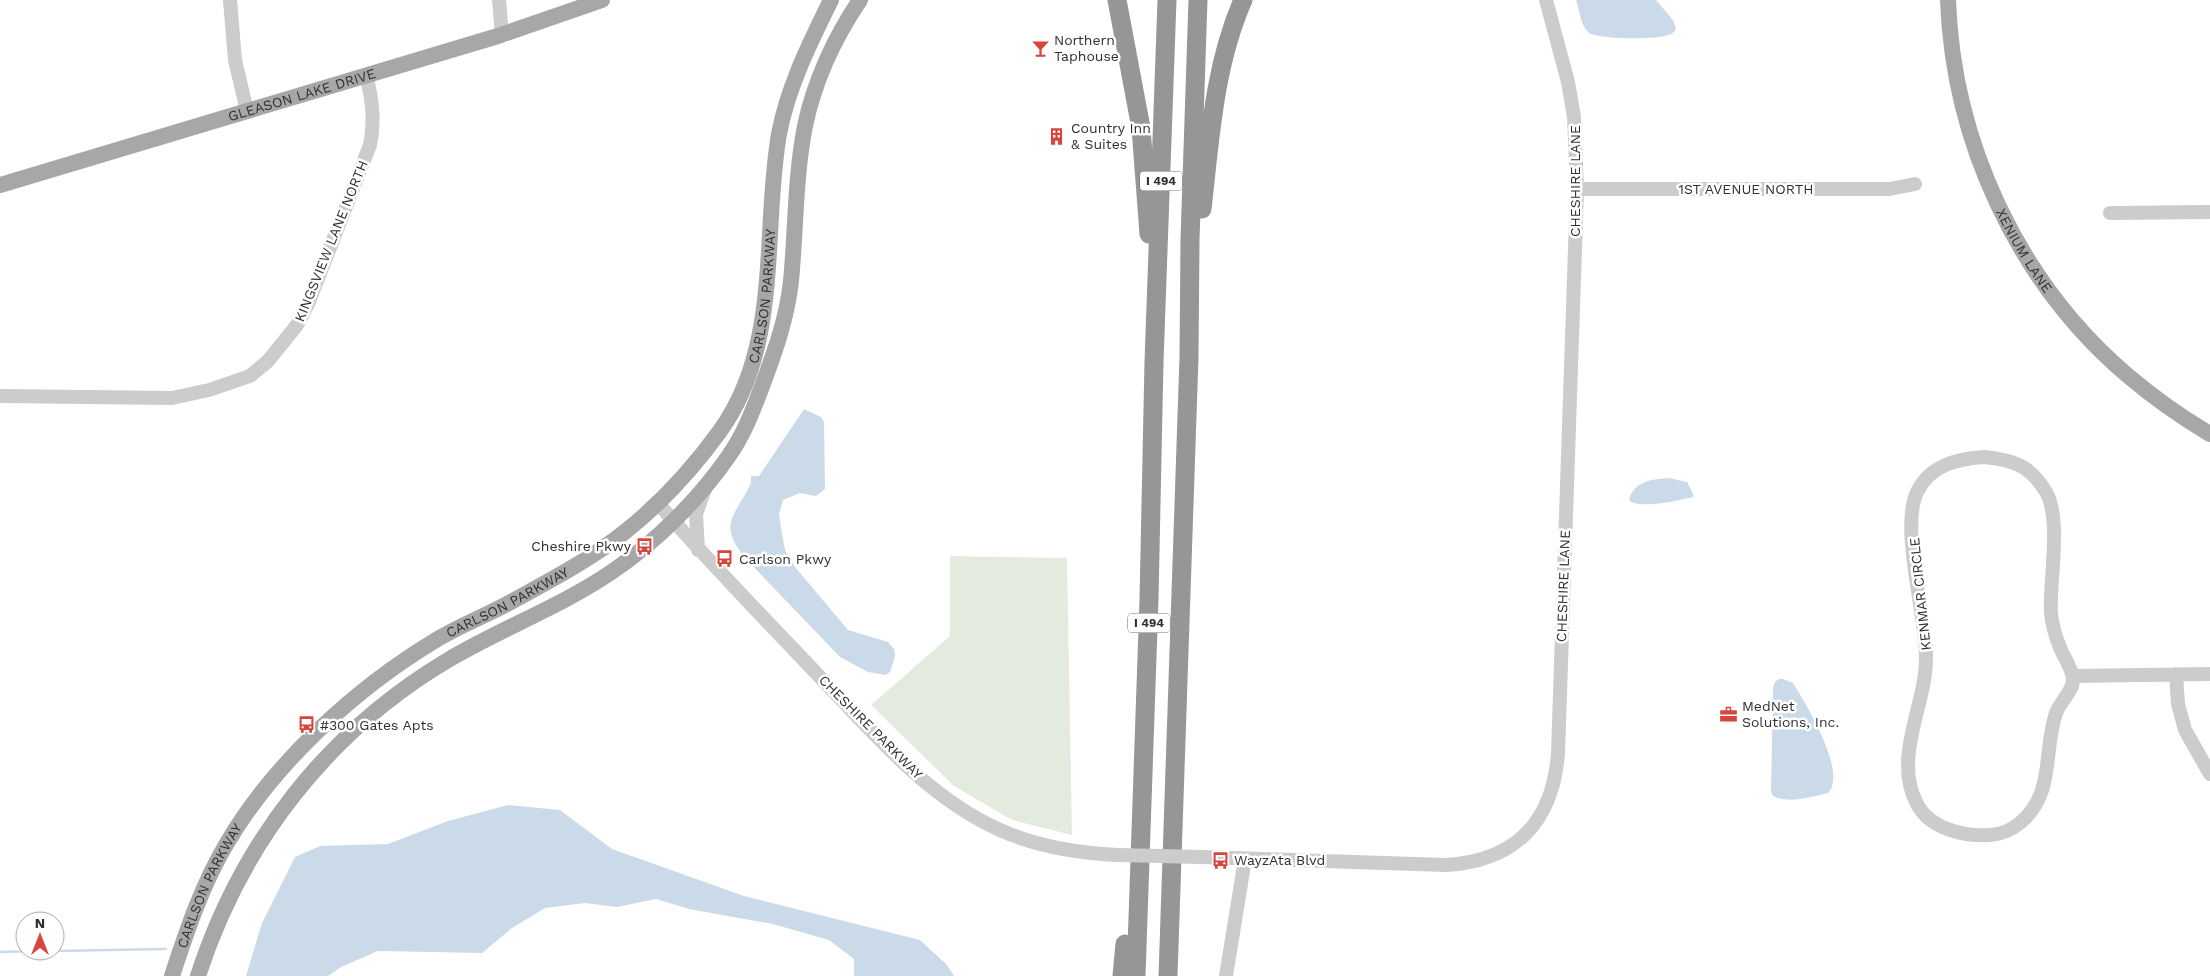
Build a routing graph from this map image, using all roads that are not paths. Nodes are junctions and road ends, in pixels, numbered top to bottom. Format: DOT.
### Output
graph roads {
  1 [pos="230,0"];
  2 [pos="499,0"];
  3 [pos="602,0"];
  4 [pos="831,0"];
  5 [pos="860,0"];
  6 [pos="1117,0"];
  7 [pos="1167,0"];
  8 [pos="1198,0"];
  9 [pos="1242,0"];
  10 [pos="1546,0"];
  11 [pos="1948,0"];
  12 [pos="502,35"];
  13 [pos="366,76"];
  14 [pos="247,112"];
  15 [pos="1914,184"];
  16 [pos="0,185"];
  17 [pos="1577,189"];
  18 [pos="2210,212"];
  19 [pos="2110,213"];
  20 [pos="1189,357"];
  21 [pos="1154,362"];
  22 [pos="0,396"];
  23 [pos="2210,434"];
  24 [pos="707,483"];
  25 [pos="657,502"];
  26 [pos="673,520"];
  27 [pos="698,550"];
  28 [pos="2176,674"];
  29 [pos="2210,674"];
  30 [pos="2073,676"];
  31 [pos="2210,774"];
  32 [pos="1201,857"];
  33 [pos="1245,859"];
  34 [pos="1172,873"];
  35 [pos="1138,884"];
  36 [pos="172,976"];
  37 [pos="198,976"];
  38 [pos="1122,976"];
  39 [pos="1136,976"];
  40 [pos="1168,976"];
  41 [pos="1180,976"];
  42 [pos="1226,976"];
  1 -- 14 [label="street"];
  2 -- 12 [label="street"];
  3 -- 12 [label="main road, GLEASON LAKE DRIVE"];
  4 -- 25 [label="main road, CARLSON PARKWAY"];
  5 -- 24 [label="main road, CARLSON PARKWAY"];
  6 -- 21 [label="highway"];
  7 -- 21 [label="highway, I 494"];
  8 -- 20 [label="highway, I 494"];
  9 -- 20 [label="highway"];
  10 -- 17 [label="street, CHESHIRE LANE"];
  11 -- 23 [label="main road, XENIUM LANE"];
  12 -- 13 [label="main road, GLEASON LAKE DRIVE"];
  13 -- 14 [label="main road, GLEASON LAKE DRIVE"];
  13 -- 22 [label="street, KINGSVIEW LANE NORTH"];
  14 -- 16 [label="main road, GLEASON LAKE DRIVE"];
  15 -- 17 [label="street, 1ST AVENUE NORTH"];
  17 -- 33 [label="street, CHESHIRE LANE"];
  18 -- 19 [label="street"];
  20 -- 34 [label="highway, I 494"];
  21 -- 35 [label="highway, I 494"];
  24 -- 26 [label="main road, CARLSON PARKWAY"];
  24 -- 27 [label="street"];
  25 -- 26 [label="street, CHESHIRE PARKWAY"];
  25 -- 36 [label="main road, CARLSON PARKWAY"];
  26 -- 27 [label="street, CHESHIRE PARKWAY"];
  26 -- 37 [label="main road, CARLSON PARKWAY"];
  27 -- 32 [label="street, CHESHIRE PARKWAY, bridge"];
  28 -- 29 [label="street"];
  28 -- 30 [label="street"];
  28 -- 31 [label="street"];
  30 -- 30 [label="street, KENMAR CIRCLE"];
  32 -- 33 [label="street, CHESHIRE LANE"];
  33 -- 42 [label="street"];
  34 -- 40 [label="highway, I 494"];
  34 -- 41 [label="highway"];
  35 -- 38 [label="highway"];
  35 -- 39 [label="highway, I 494"];
}
